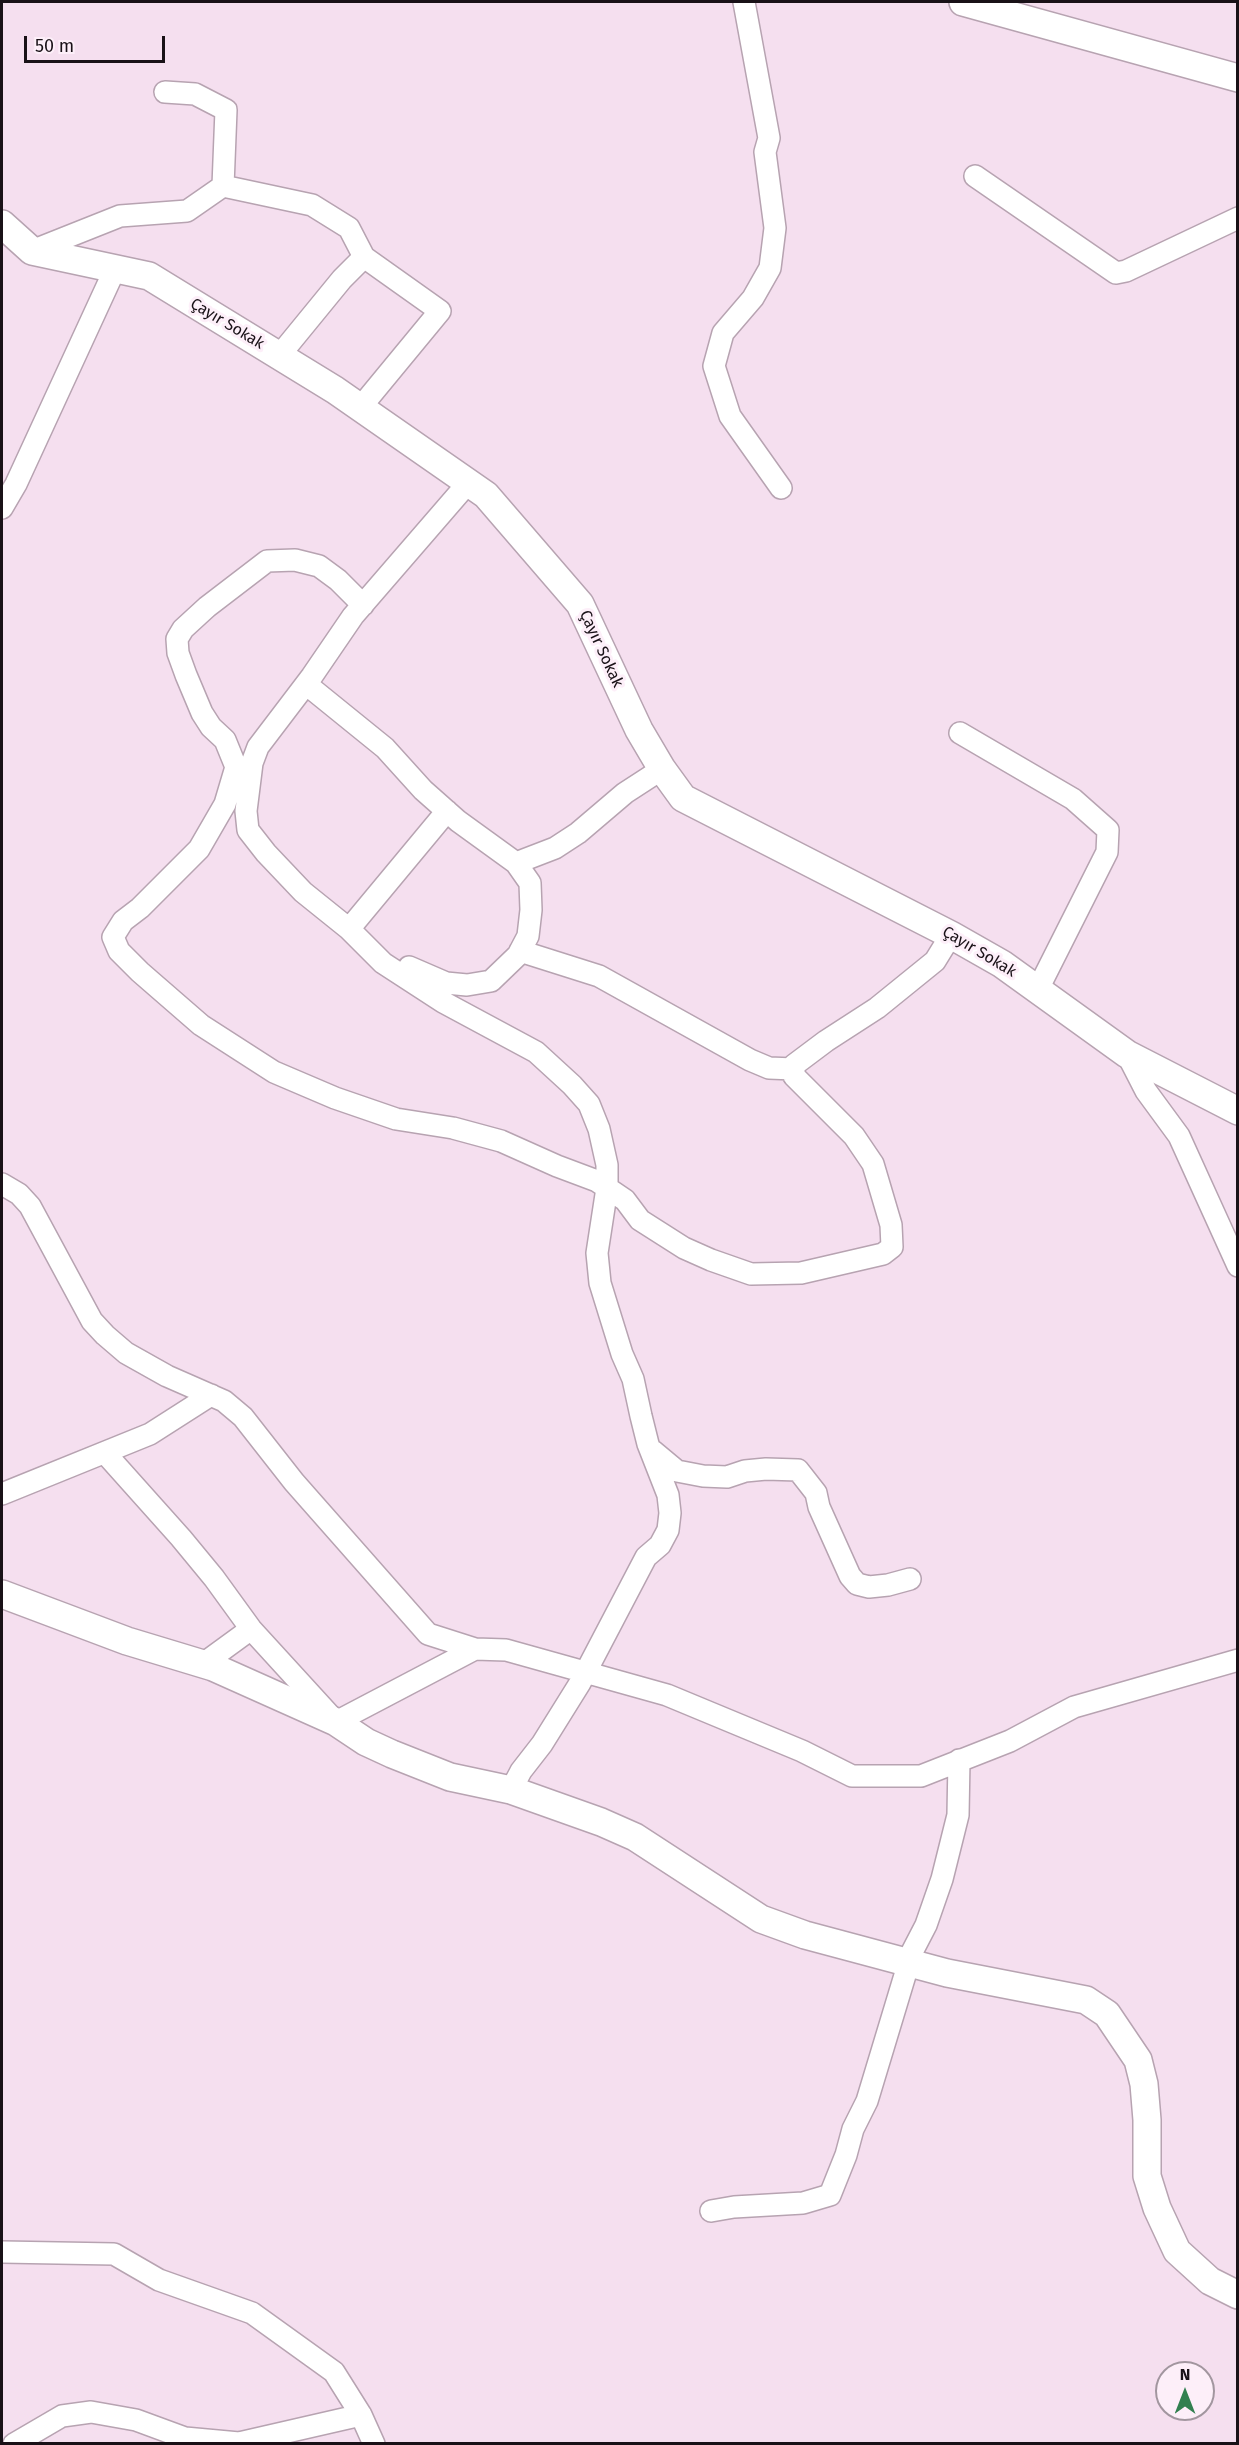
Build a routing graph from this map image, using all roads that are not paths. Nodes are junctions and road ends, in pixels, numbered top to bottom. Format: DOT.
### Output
graph roads {
  1 [pos="744,2"];
  2 [pos="963,2"];
  3 [pos="1017,9"];
  4 [pos="1238,78"];
  5 [pos="165,93"];
  6 [pos="975,176"];
  7 [pos="223,186"];
  8 [pos="1238,218"];
  9 [pos="2,224"];
  10 [pos="32,250"];
  11 [pos="364,257"];
  12 [pos="114,269"];
  13 [pos="279,356"];
  14 [pos="360,408"];
  15 [pos="468,483"];
  16 [pos="781,488"];
  17 [pos="2,508"];
  18 [pos="363,605"];
  19 [pos="306,684"];
  20 [pos="960,733"];
  21 [pos="662,769"];
  22 [pos="447,811"];
  23 [pos="516,863"];
  24 [pos="349,929"];
  25 [pos="951,935"];
  26 [pos="365,945"];
  27 [pos="520,951"];
  28 [pos="1038,989"];
  29 [pos="1127,1054"];
  30 [pos="794,1069"];
  31 [pos="1238,1111"];
  32 [pos="2,1184"];
  33 [pos="607,1188"];
  34 [pos="1238,1266"];
  35 [pos="211,1395"];
  36 [pos="650,1449"];
  37 [pos="105,1453"];
  38 [pos="2,1494"];
  39 [pos="910,1579"];
  40 [pos="2,1594"];
  41 [pos="251,1629"];
  42 [pos="475,1649"];
  43 [pos="1238,1660"];
  44 [pos="203,1664"];
  45 [pos="586,1672"];
  46 [pos="336,1722"];
  47 [pos="960,1760"];
  48 [pos="511,1790"];
  49 [pos="909,1961"];
  50 [pos="711,2211"];
  51 [pos="2,2252"];
  52 [pos="1238,2295"];
  53 [pos="361,2415"];
  54 [pos="15,2444"];
  55 [pos="374,2444"];
  1 -- 16 [label="street"];
  2 -- 3 [label="street"];
  3 -- 4 [label="street"];
  5 -- 7 [label="street"];
  6 -- 8 [label="street"];
  7 -- 10 [label="street"];
  7 -- 11 [label="street"];
  9 -- 10 [label="street, Çayır Sokak"];
  10 -- 12 [label="street, Çayır Sokak"];
  11 -- 13 [label="street"];
  11 -- 14 [label="street"];
  12 -- 13 [label="street, Çayır Sokak"];
  12 -- 17 [label="street"];
  13 -- 14 [label="street, Çayır Sokak"];
  14 -- 15 [label="street, Çayır Sokak"];
  15 -- 18 [label="street"];
  15 -- 21 [label="street, Çayır Sokak"];
  18 -- 19 [label="street"];
  18 -- 33 [label="street"];
  19 -- 22 [label="street"];
  19 -- 24 [label="street"];
  20 -- 28 [label="street"];
  21 -- 23 [label="street"];
  21 -- 25 [label="street, Çayır Sokak"];
  22 -- 23 [label="street"];
  22 -- 24 [label="street"];
  23 -- 27 [label="street"];
  24 -- 26 [label="street"];
  25 -- 28 [label="street, Çayır Sokak"];
  25 -- 30 [label="street"];
  26 -- 27 [label="street"];
  26 -- 33 [label="street"];
  27 -- 30 [label="street"];
  28 -- 29 [label="street, Çayır Sokak"];
  29 -- 31 [label="street, Çayır Sokak"];
  29 -- 34 [label="street"];
  30 -- 33 [label="street"];
  32 -- 35 [label="street"];
  33 -- 36 [label="street"];
  35 -- 37 [label="street"];
  35 -- 42 [label="street"];
  36 -- 39 [label="street"];
  36 -- 45 [label="street"];
  37 -- 38 [label="street"];
  37 -- 41 [label="street"];
  40 -- 44 [label="street"];
  41 -- 44 [label="street"];
  41 -- 46 [label="street"];
  42 -- 45 [label="street"];
  42 -- 46 [label="street"];
  43 -- 47 [label="street"];
  44 -- 46 [label="street"];
  45 -- 47 [label="street"];
  45 -- 48 [label="street"];
  46 -- 48 [label="street"];
  47 -- 49 [label="street"];
  48 -- 49 [label="street"];
  49 -- 50 [label="street"];
  49 -- 52 [label="street"];
  51 -- 53 [label="street"];
  53 -- 54 [label="street"];
  53 -- 55 [label="street"];
}
